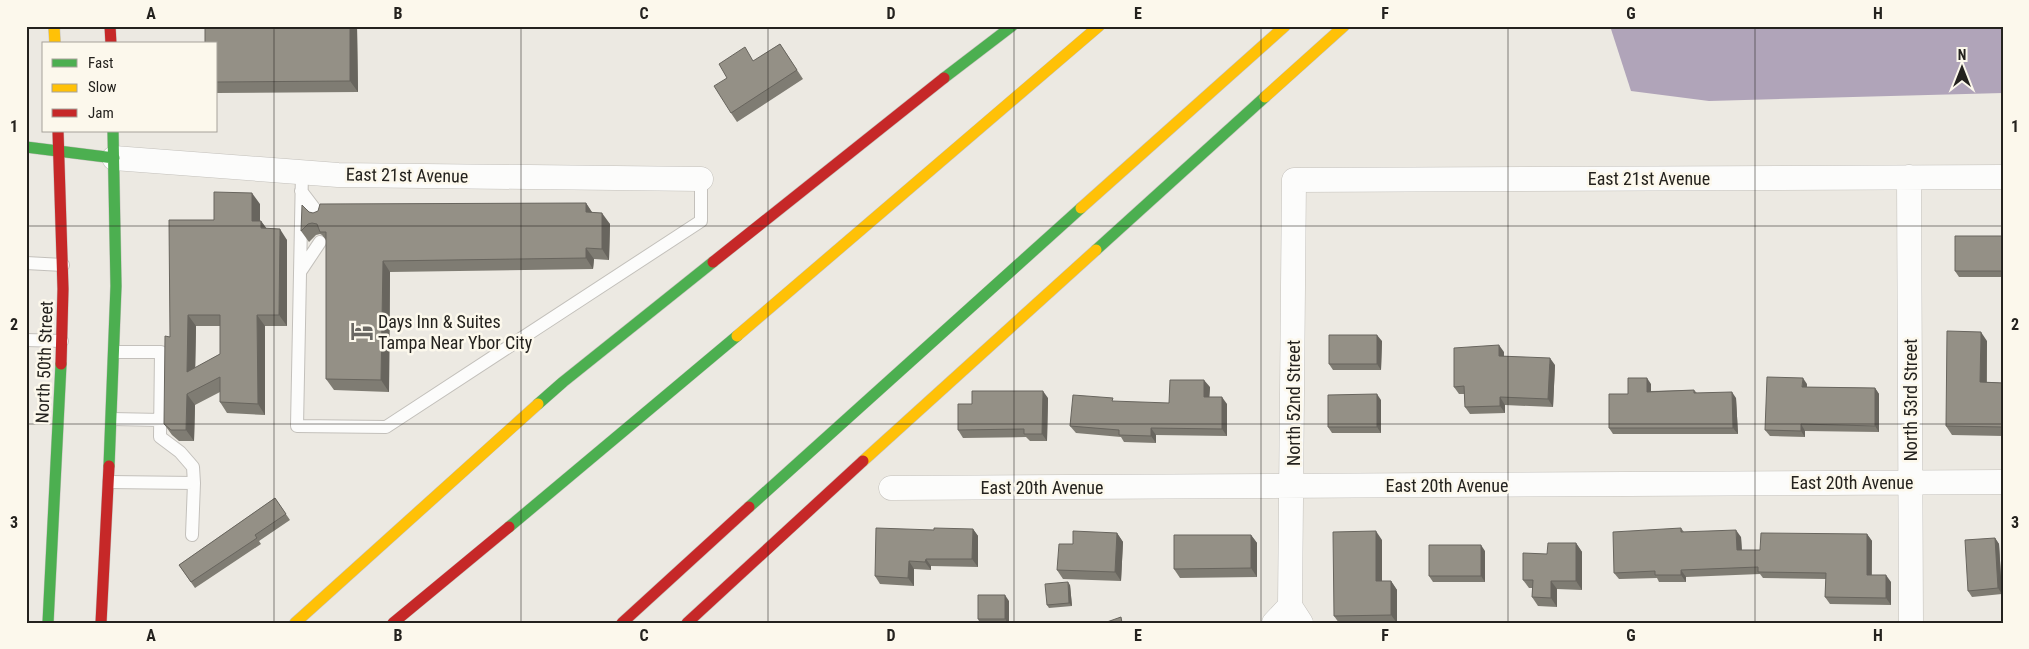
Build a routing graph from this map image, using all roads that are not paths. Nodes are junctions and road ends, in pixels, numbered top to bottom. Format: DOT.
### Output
graph roads {
  1 [pos="54,26"];
  2 [pos="110,26"];
  3 [pos="1012,26"];
  4 [pos="1099,26"];
  5 [pos="1285,26"];
  6 [pos="1344,26"];
  7 [pos="55,42"];
  8 [pos="111,42"];
  9 [pos="58,132"];
  10 [pos="113,132"];
  11 [pos="26,147"];
  12 [pos="59,150"];
  13 [pos="114,158"];
  14 [pos="1909,177"];
  15 [pos="2003,177"];
  16 [pos="701,179"];
  17 [pos="1294,180"];
  18 [pos="301,181"];
  19 [pos="320,216"];
  20 [pos="320,242"];
  21 [pos="26,263"];
  22 [pos="63,265"];
  23 [pos="300,272"];
  24 [pos="26,340"];
  25 [pos="62,341"];
  26 [pos="115,352"];
  27 [pos="112,419"];
  28 [pos="160,420"];
  29 [pos="109,482"];
  30 [pos="1911,482"];
  31 [pos="2003,482"];
  32 [pos="194,483"];
  33 [pos="1292,486"];
  34 [pos="891,488"];
  35 [pos="192,535"];
  36 [pos="1288,617"];
  37 [pos="48,623"];
  38 [pos="101,623"];
  39 [pos="295,623"];
  40 [pos="393,623"];
  41 [pos="622,623"];
  42 [pos="687,623"];
  43 [pos="1911,623"];
  1 -- 7 [label="main road"];
  2 -- 8 [label="main road"];
  3 -- 39 [label="main road"];
  4 -- 40 [label="main road"];
  5 -- 41 [label="main road"];
  6 -- 42 [label="main road"];
  9 -- 12 [label="main road, North 50th Street"];
  10 -- 13 [label="main road"];
  11 -- 12 [label="main road"];
  12 -- 13 [label="main road"];
  12 -- 22 [label="main road, North 50th Street"];
  13 -- 18 [label="street, East 21st Avenue"];
  13 -- 26 [label="main road"];
  14 -- 15 [label="street, East 21st Avenue"];
  14 -- 17 [label="street, East 21st Avenue"];
  14 -- 30 [label="street, North 53rd Street"];
  16 -- 18 [label="street, East 21st Avenue"];
  16 -- 23 [label="lane"];
  17 -- 33 [label="street, North 52nd Street"];
  18 -- 19 [label="lane"];
  18 -- 23 [label="lane"];
  20 -- 23 [label="lane"];
  21 -- 22 [label="lane"];
  22 -- 25 [label="main road, North 50th Street"];
  24 -- 25 [label="lane"];
  25 -- 37 [label="main road, North 50th Street"];
  26 -- 27 [label="main road"];
  26 -- 28 [label="lane"];
  27 -- 28 [label="lane"];
  27 -- 29 [label="main road"];
  28 -- 32 [label="lane"];
  29 -- 32 [label="lane"];
  29 -- 38 [label="main road"];
  30 -- 31 [label="street, East 20th Avenue"];
  30 -- 33 [label="street, East 20th Avenue"];
  30 -- 43 [label="street, North 53rd Street"];
  32 -- 35 [label="lane"];
  33 -- 34 [label="street, East 20th Avenue"];
  33 -- 36 [label="street, North 52nd Street"];
}
